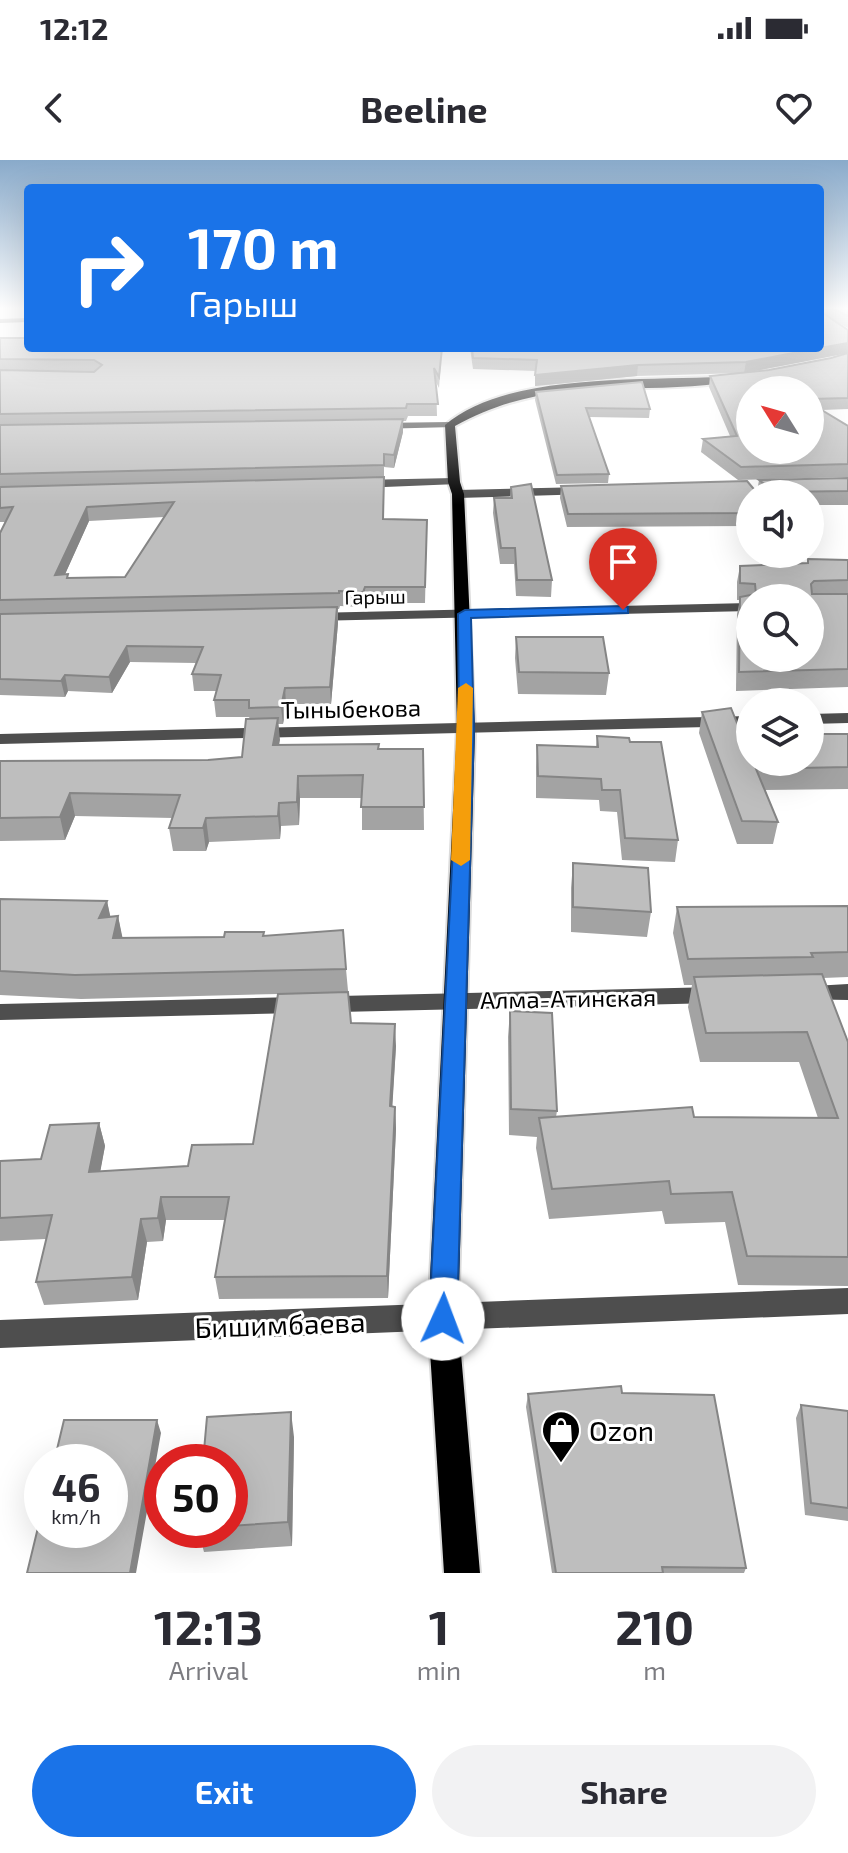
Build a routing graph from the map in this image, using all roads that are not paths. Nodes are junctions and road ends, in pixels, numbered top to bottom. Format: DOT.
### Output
graph roads {
  1 [pos="736,378"];
  2 [pos="450,425"];
  3 [pos="357,427"];
  4 [pos="344,485"];
  5 [pos="456,488"];
  6 [pos="598,491"];
  7 [pos="736,607"];
  8 [pos="465,614"];
  9 [pos="294,618"];
  10 [pos="848,718"];
  11 [pos="824,719"];
  12 [pos="736,721"];
  13 [pos="466,729"];
  14 [pos="0,739"];
  15 [pos="848,992"];
  16 [pos="785,993"];
  17 [pos="738,994"];
  18 [pos="454,1000"];
  19 [pos="0,1012"];
  20 [pos="848,1301"];
  21 [pos="443,1319"];
  22 [pos="0,1334"];
  23 [pos="462,1573"];
  1 -- 2 [label="main road"];
  2 -- 3 [label="street"];
  2 -- 5 [label="main road"];
  4 -- 5 [label="street"];
  5 -- 6 [label="street"];
  5 -- 8 [label="main road"];
  7 -- 8 [label="street, Гарыш"];
  8 -- 9 [label="street, Гарыш"];
  8 -- 13 [label="main road"];
  10 -- 11 [label="street"];
  12 -- 13 [label="street, Тыныбекова"];
  13 -- 14 [label="street, Тыныбекова"];
  13 -- 18 [label="main road"];
  15 -- 16 [label="street"];
  17 -- 18 [label="street, Алма-Атинская"];
  18 -- 19 [label="street, Алма-Атинская"];
  18 -- 21 [label="main road"];
  20 -- 21 [label="street, Бишимбаева"];
  21 -- 22 [label="street, Бишимбаева"];
  21 -- 23 [label="main road"];
}
